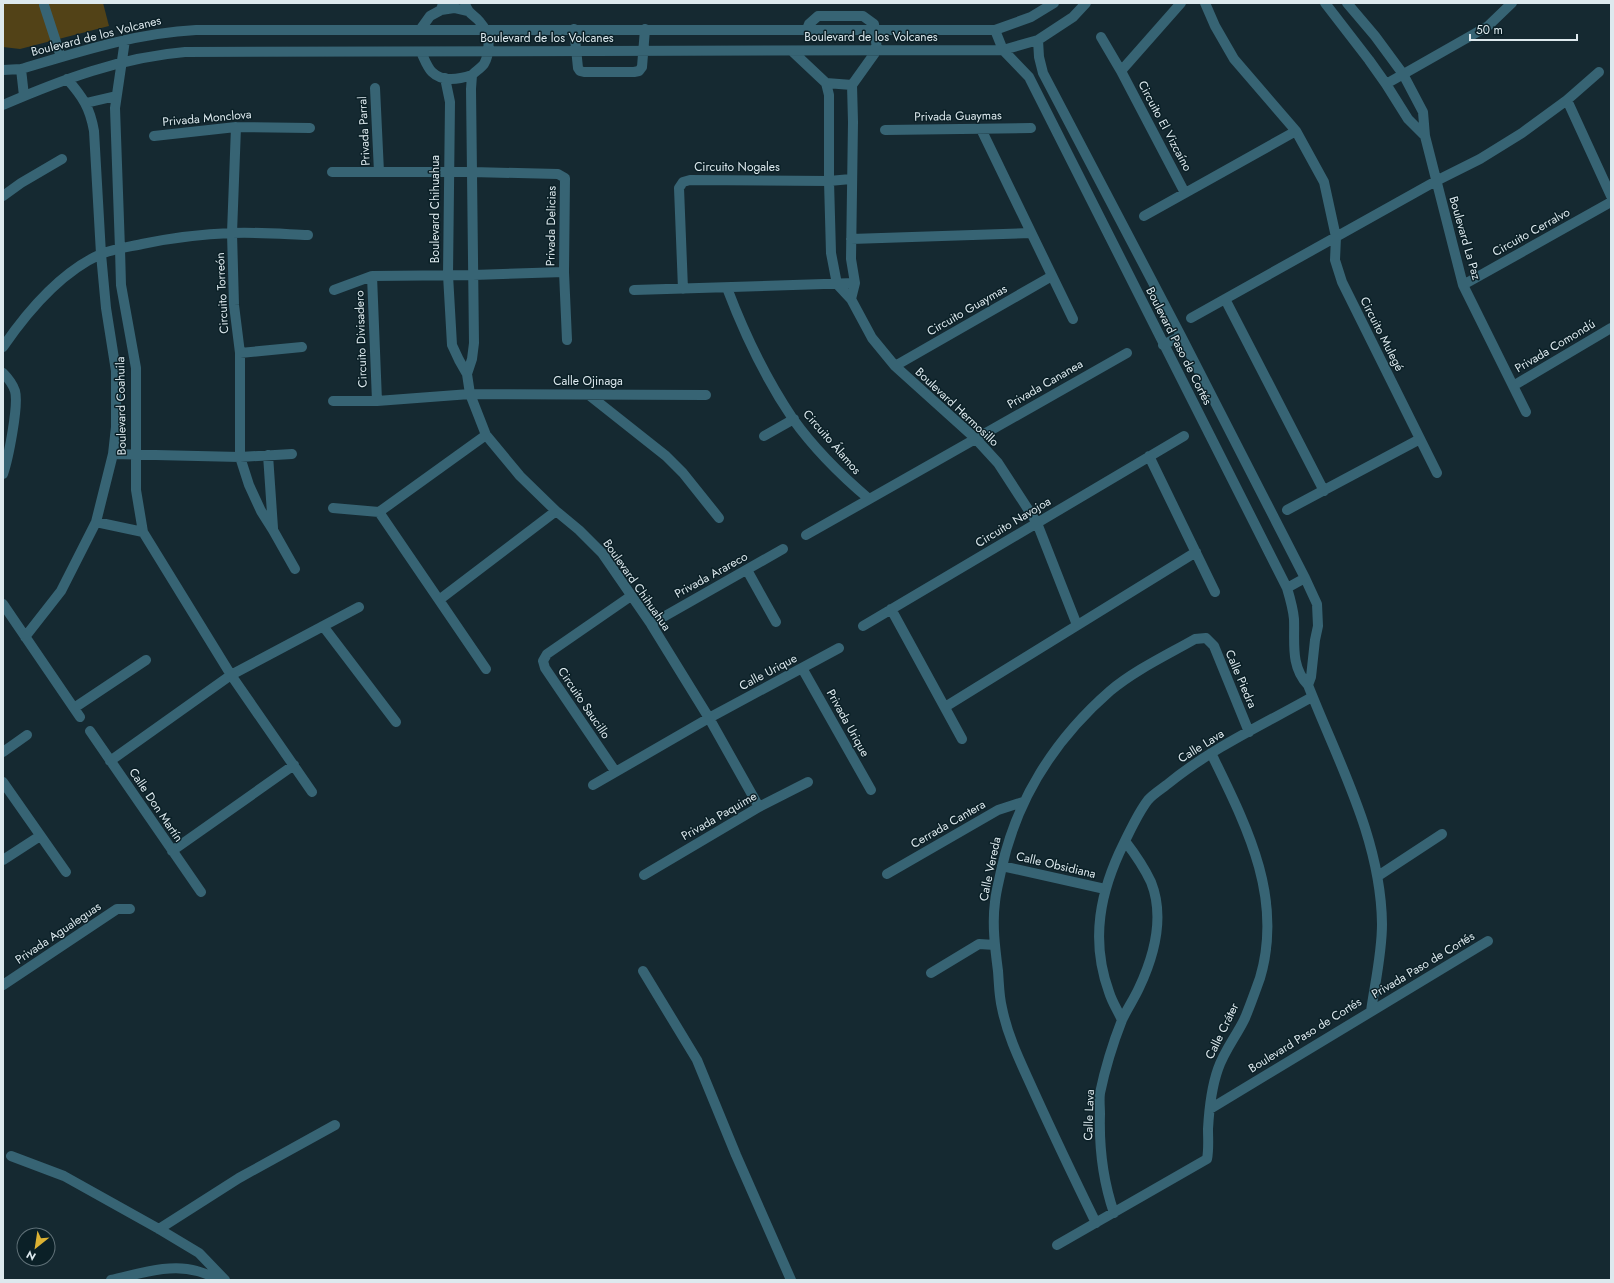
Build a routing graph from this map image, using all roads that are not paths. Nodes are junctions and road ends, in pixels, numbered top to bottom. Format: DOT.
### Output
graph roads {
  1 [pos="1054,3"];
  2 [pos="1086,3"];
  3 [pos="1182,3"];
  4 [pos="1205,3"];
  5 [pos="1325,3"];
  6 [pos="1347,3"];
  7 [pos="1512,3"];
  8 [pos="44,5"];
  9 [pos="442,6"];
  10 [pos="466,7"];
  11 [pos="574,29"];
  12 [pos="645,29"];
  13 [pos="875,29"];
  14 [pos="420,30"];
  15 [pos="485,30"];
  16 [pos="995,30"];
  17 [pos="1101,37"];
  18 [pos="124,40"];
  19 [pos="1038,40"];
  20 [pos="792,50"];
  21 [pos="877,50"];
  22 [pos="1003,50"];
  23 [pos="643,51"];
  24 [pos="421,52"];
  25 [pos="488,52"];
  26 [pos="576,52"];
  27 [pos="61,57"];
  28 [pos="122,62"];
  29 [pos="21,69"];
  30 [pos="3,70"];
  31 [pos="1121,71"];
  32 [pos="1599,72"];
  33 [pos="1403,74"];
  34 [pos="472,75"];
  35 [pos="444,78"];
  36 [pos="67,79"];
  37 [pos="826,83"];
  38 [pos="1386,84"];
  39 [pos="852,85"];
  40 [pos="375,88"];
  41 [pos="24,96"];
  42 [pos="116,96"];
  43 [pos="1567,100"];
  44 [pos="86,103"];
  45 [pos="3,105"];
  46 [pos="236,127"];
  47 [pos="310,128"];
  48 [pos="1031,128"];
  49 [pos="981,129"];
  50 [pos="885,130"];
  51 [pos="1296,131"];
  52 [pos="154,136"];
  53 [pos="1425,136"];
  54 [pos="62,159"];
  55 [pos="332,172"];
  56 [pos="379,172"];
  57 [pos="448,172"];
  58 [pos="472,172"];
  59 [pos="851,179"];
  60 [pos="829,181"];
  61 [pos="1436,181"];
  62 [pos="1185,193"];
  63 [pos="3,196"];
  64 [pos="1611,196"];
  65 [pos="1611,202"];
  66 [pos="1144,216"];
  67 [pos="232,233"];
  68 [pos="1031,233"];
  69 [pos="308,235"];
  70 [pos="1336,237"];
  71 [pos="851,239"];
  72 [pos="120,248"];
  73 [pos="101,254"];
  74 [pos="564,272"];
  75 [pos="448,275"];
  76 [pos="473,275"];
  77 [pos="372,276"];
  78 [pos="1052,276"];
  79 [pos="855,283"];
  80 [pos="837,284"];
  81 [pos="1463,285"];
  82 [pos="727,288"];
  83 [pos="683,289"];
  84 [pos="334,290"];
  85 [pos="634,290"];
  86 [pos="851,299"];
  87 [pos="1225,299"];
  88 [pos="1191,318"];
  89 [pos="1073,319"];
  90 [pos="1611,328"];
  91 [pos="1181,336"];
  92 [pos="567,340"];
  93 [pos="1163,345"];
  94 [pos="302,347"];
  95 [pos="3,348"];
  96 [pos="240,353"];
  97 [pos="1127,353"];
  98 [pos="895,366"];
  99 [pos="3,373"];
  100 [pos="467,374"];
  101 [pos="1513,386"];
  102 [pos="470,394"];
  103 [pos="706,394"];
  104 [pos="589,395"];
  105 [pos="333,401"];
  106 [pos="376,401"];
  107 [pos="1526,412"];
  108 [pos="794,419"];
  109 [pos="486,435"];
  110 [pos="764,436"];
  111 [pos="1184,436"];
  112 [pos="976,438"];
  113 [pos="1420,439"];
  114 [pos="113,454"];
  115 [pos="136,454"];
  116 [pos="292,454"];
  117 [pos="268,455"];
  118 [pos="1149,456"];
  119 [pos="240,457"];
  120 [pos="1437,473"];
  121 [pos="3,474"];
  122 [pos="1324,491"];
  123 [pos="869,499"];
  124 [pos="333,508"];
  125 [pos="1287,510"];
  126 [pos="556,511"];
  127 [pos="379,512"];
  128 [pos="719,518"];
  129 [pos="96,522"];
  130 [pos="1037,523"];
  131 [pos="273,530"];
  132 [pos="143,532"];
  133 [pos="806,535"];
  134 [pos="783,549"];
  135 [pos="1196,552"];
  136 [pos="295,569"];
  137 [pos="747,570"];
  138 [pos="1305,578"];
  139 [pos="1287,588"];
  140 [pos="1216,592"];
  141 [pos="631,596"];
  142 [pos="439,600"];
  143 [pos="3,604"];
  144 [pos="359,607"];
  145 [pos="891,609"];
  146 [pos="776,622"];
  147 [pos="651,624"];
  148 [pos="1077,625"];
  149 [pos="323,626"];
  150 [pos="863,626"];
  151 [pos="25,636"];
  152 [pos="1206,638"];
  153 [pos="839,648"];
  154 [pos="146,660"];
  155 [pos="486,668"];
  156 [pos="802,668"];
  157 [pos="231,675"];
  158 [pos="1308,684"];
  159 [pos="1312,697"];
  160 [pos="945,707"];
  161 [pos="74,708"];
  162 [pos="80,717"];
  163 [pos="709,718"];
  164 [pos="396,722"];
  165 [pos="90,731"];
  166 [pos="1249,732"];
  167 [pos="27,735"];
  168 [pos="962,739"];
  169 [pos="3,752"];
  170 [pos="1211,754"];
  171 [pos="110,761"];
  172 [pos="294,765"];
  173 [pos="615,771"];
  174 [pos="3,782"];
  175 [pos="808,782"];
  176 [pos="592,785"];
  177 [pos="871,790"];
  178 [pos="312,792"];
  179 [pos="1023,802"];
  180 [pos="759,807"];
  181 [pos="1442,834"];
  182 [pos="40,836"];
  183 [pos="1125,841"];
  184 [pos="172,850"];
  185 [pos="3,860"];
  186 [pos="1002,866"];
  187 [pos="66,872"];
  188 [pos="888,874"];
  189 [pos="644,875"];
  190 [pos="1378,876"];
  191 [pos="1105,889"];
  192 [pos="201,892"];
  193 [pos="130,909"];
  194 [pos="1488,941"];
  195 [pos="995,945"];
  196 [pos="644,971"];
  197 [pos="931,973"];
  198 [pos="3,985"];
  199 [pos="1372,1011"];
  200 [pos="1122,1020"];
  201 [pos="1210,1109"];
  202 [pos="335,1125"];
  203 [pos="11,1156"];
  204 [pos="1114,1213"];
  205 [pos="1096,1223"];
  206 [pos="159,1229"];
  207 [pos="1057,1245"];
  208 [pos="111,1280"];
  209 [pos="221,1280"];
  210 [pos="225,1280"];
  211 [pos="791,1280"];
  1 -- 16 [label="street, Boulevard de los Volcanes"];
  2 -- 19 [label="street, Boulevard de los Volcanes"];
  3 -- 31 [label="street"];
  4 -- 51 [label="street"];
  5 -- 38 [label="street"];
  6 -- 33 [label="street, Boulevard La Paz"];
  7 -- 33 [label="street"];
  8 -- 27 [label="street"];
  9 -- 10 [label="street"];
  9 -- 14 [label="street"];
  10 -- 15 [label="street"];
  11 -- 12 [label="street, Boulevard de los Volcanes"];
  11 -- 15 [label="street, Boulevard de los Volcanes"];
  11 -- 26 [label="street"];
  12 -- 13 [label="street, Boulevard de los Volcanes"];
  12 -- 23 [label="street"];
  13 -- 16 [label="street, Boulevard de los Volcanes"];
  13 -- 21 [label="street"];
  14 -- 15 [label="street, Boulevard de los Volcanes"];
  14 -- 18 [label="street, Boulevard de los Volcanes"];
  15 -- 25 [label="street"];
  16 -- 22 [label="street, Boulevard Paso de Cortés"];
  17 -- 31 [label="street, Circuito El Vizcaíno"];
  18 -- 27 [label="street, Boulevard de los Volcanes"];
  18 -- 28 [label="street, Boulevard Coahuila"];
  19 -- 22 [label="street, Boulevard de los Volcanes"];
  19 -- 91 [label="street, Boulevard Paso de Cortés"];
  20 -- 21 [label="street, Boulevard de los Volcanes"];
  20 -- 23 [label="street, Boulevard de los Volcanes"];
  20 -- 37 [label="street"];
  21 -- 22 [label="street, Boulevard de los Volcanes"];
  21 -- 39 [label="street"];
  22 -- 93 [label="street, Boulevard Paso de Cortés"];
  23 -- 26 [label="street, Boulevard de los Volcanes"];
  23 -- 26 [label="street"];
  24 -- 25 [label="street, Boulevard de los Volcanes"];
  24 -- 28 [label="street, Boulevard de los Volcanes"];
  24 -- 35 [label="street"];
  25 -- 26 [label="street, Boulevard de los Volcanes"];
  25 -- 34 [label="street"];
  27 -- 29 [label="street, Boulevard de los Volcanes"];
  28 -- 36 [label="street, Boulevard de los Volcanes"];
  28 -- 42 [label="street, Boulevard Coahuila"];
  29 -- 30 [label="street, Boulevard de los Volcanes"];
  29 -- 41 [label="street"];
  31 -- 62 [label="street, Circuito El Vizcaíno"];
  32 -- 43 [label="street"];
  33 -- 38 [label="street"];
  33 -- 53 [label="street, Boulevard La Paz"];
  34 -- 35 [label="street"];
  34 -- 58 [label="street, Boulevard Chihuahua"];
  35 -- 57 [label="street, Boulevard Chihuahua"];
  36 -- 41 [label="street, Boulevard de los Volcanes"];
  36 -- 44 [label="street, Boulevard Coahuila"];
  37 -- 39 [label="street"];
  37 -- 60 [label="street"];
  38 -- 53 [label="street"];
  39 -- 59 [label="street"];
  40 -- 56 [label="street, Privada Parral"];
  41 -- 45 [label="street, Boulevard de los Volcanes"];
  42 -- 44 [label="street"];
  42 -- 72 [label="street, Boulevard Coahuila"];
  43 -- 61 [label="street"];
  43 -- 64 [label="street"];
  44 -- 73 [label="street, Boulevard Coahuila"];
  46 -- 47 [label="street, Privada Monclova"];
  46 -- 52 [label="street, Privada Monclova"];
  46 -- 67 [label="street, Circuito Torreón"];
  48 -- 49 [label="street, Privada Guaymas"];
  49 -- 50 [label="street, Privada Guaymas"];
  49 -- 68 [label="street"];
  51 -- 62 [label="street, Circuito El Vizcaíno"];
  51 -- 70 [label="street"];
  53 -- 61 [label="street, Boulevard La Paz"];
  54 -- 63 [label="street"];
  55 -- 56 [label="street, Privada Parral"];
  56 -- 57 [label="street, Privada Parral"];
  57 -- 58 [label="street, Privada Parral"];
  57 -- 75 [label="street, Boulevard Chihuahua"];
  58 -- 74 [label="street, Privada Delicias"];
  58 -- 76 [label="street, Boulevard Chihuahua"];
  59 -- 60 [label="street, Circuito Nogales"];
  59 -- 71 [label="street"];
  60 -- 80 [label="street"];
  60 -- 83 [label="street, Circuito Nogales"];
  61 -- 70 [label="street"];
  61 -- 81 [label="street, Boulevard La Paz"];
  62 -- 66 [label="street, Circuito El Vizcaíno"];
  65 -- 81 [label="street, Circuito Cerralvo"];
  67 -- 69 [label="street"];
  67 -- 72 [label="street"];
  67 -- 96 [label="street, Circuito Torreón"];
  68 -- 71 [label="street"];
  68 -- 78 [label="street"];
  70 -- 87 [label="street"];
  70 -- 113 [label="street, Circuito Mulegé"];
  71 -- 79 [label="street"];
  72 -- 73 [label="street"];
  72 -- 115 [label="street, Boulevard Coahuila"];
  73 -- 95 [label="street"];
  73 -- 114 [label="street, Boulevard Coahuila"];
  74 -- 76 [label="street, Privada Delicias"];
  74 -- 92 [label="street, Privada Delicias"];
  75 -- 76 [label="street, Circuito Divisadero"];
  75 -- 77 [label="street, Circuito Divisadero"];
  75 -- 100 [label="street, Boulevard Chihuahua"];
  76 -- 100 [label="street, Boulevard Chihuahua"];
  77 -- 84 [label="street, Circuito Divisadero"];
  77 -- 106 [label="street, Circuito Divisadero"];
  78 -- 89 [label="street"];
  78 -- 98 [label="street, Circuito Guaymas"];
  79 -- 80 [label="street"];
  79 -- 86 [label="street"];
  80 -- 82 [label="street"];
  80 -- 86 [label="street, Boulevard Hermosillo"];
  81 -- 101 [label="street, Boulevard La Paz"];
  82 -- 83 [label="street"];
  82 -- 108 [label="street, Circuito Álamos"];
  83 -- 85 [label="street"];
  86 -- 98 [label="street, Boulevard Hermosillo"];
  87 -- 88 [label="street"];
  87 -- 122 [label="street"];
  90 -- 101 [label="street, Privada Comondú"];
  91 -- 93 [label="street"];
  91 -- 138 [label="street, Boulevard Paso de Cortés"];
  93 -- 139 [label="street, Boulevard Paso de Cortés"];
  94 -- 96 [label="street"];
  96 -- 119 [label="street, Circuito Torreón"];
  97 -- 112 [label="street, Privada Cananea"];
  98 -- 112 [label="street, Boulevard Hermosillo"];
  99 -- 121 [label="street"];
  100 -- 102 [label="street, Boulevard Chihuahua"];
  101 -- 107 [label="street, Boulevard La Paz"];
  102 -- 104 [label="street, Calle Ojinaga"];
  102 -- 106 [label="street, Circuito Divisadero"];
  102 -- 109 [label="street, Boulevard Chihuahua"];
  103 -- 104 [label="street, Calle Ojinaga"];
  104 -- 128 [label="street"];
  105 -- 106 [label="street, Circuito Divisadero"];
  108 -- 110 [label="street"];
  108 -- 123 [label="street, Circuito Álamos"];
  109 -- 126 [label="street, Boulevard Chihuahua"];
  109 -- 127 [label="street"];
  111 -- 118 [label="street, Circuito Navojoa"];
  112 -- 123 [label="street"];
  112 -- 130 [label="street, Boulevard Hermosillo"];
  113 -- 120 [label="street, Circuito Mulegé"];
  113 -- 122 [label="street"];
  114 -- 115 [label="street"];
  114 -- 129 [label="street, Boulevard Coahuila"];
  115 -- 119 [label="street"];
  115 -- 132 [label="street, Boulevard Coahuila"];
  116 -- 117 [label="street"];
  117 -- 119 [label="street"];
  117 -- 131 [label="street"];
  118 -- 130 [label="street, Circuito Navojoa"];
  118 -- 135 [label="street"];
  119 -- 131 [label="street, Circuito Torreón"];
  122 -- 125 [label="street"];
  123 -- 133 [label="street"];
  124 -- 127 [label="street"];
  126 -- 141 [label="street, Boulevard Chihuahua"];
  126 -- 142 [label="street"];
  127 -- 142 [label="street"];
  129 -- 132 [label="street"];
  129 -- 151 [label="street, Boulevard Coahuila"];
  130 -- 145 [label="street, Circuito Navojoa"];
  130 -- 148 [label="street, Boulevard Hermosillo"];
  131 -- 136 [label="street, Circuito Torreón"];
  132 -- 157 [label="street, Boulevard Coahuila"];
  134 -- 137 [label="street, Privada Arareco"];
  135 -- 140 [label="street"];
  135 -- 148 [label="street"];
  137 -- 146 [label="street"];
  137 -- 147 [label="street, Privada Arareco"];
  138 -- 139 [label="street"];
  138 -- 158 [label="street, Boulevard Paso de Cortés"];
  139 -- 158 [label="street, Boulevard Paso de Cortés"];
  141 -- 147 [label="street, Boulevard Chihuahua"];
  141 -- 173 [label="street, Circuito Saucillo"];
  142 -- 155 [label="street"];
  143 -- 151 [label="street"];
  144 -- 149 [label="street"];
  145 -- 150 [label="street, Circuito Navojoa"];
  145 -- 160 [label="street"];
  147 -- 163 [label="street, Boulevard Chihuahua"];
  148 -- 160 [label="street"];
  149 -- 157 [label="street"];
  149 -- 164 [label="street"];
  151 -- 161 [label="street"];
  152 -- 166 [label="street, Calle Piedra"];
  152 -- 179 [label="street, Calle Vereda"];
  153 -- 156 [label="street, Calle Urique"];
  154 -- 161 [label="street"];
  156 -- 163 [label="street, Calle Urique"];
  156 -- 177 [label="street, Privada Urique"];
  157 -- 171 [label="street"];
  157 -- 172 [label="street, Boulevard Coahuila"];
  158 -- 159 [label="street, Boulevard Paso de Cortés"];
  159 -- 166 [label="street, Calle Lava"];
  159 -- 190 [label="street, Boulevard Paso de Cortés"];
  160 -- 168 [label="street"];
  161 -- 162 [label="street"];
  163 -- 173 [label="street"];
  163 -- 180 [label="street, Boulevard Chihuahua"];
  165 -- 171 [label="street, Calle Don Martín"];
  166 -- 170 [label="street, Calle Lava"];
  167 -- 169 [label="street"];
  170 -- 183 [label="street, Calle Lava"];
  170 -- 201 [label="street, Calle Cráter"];
  171 -- 184 [label="street, Calle Don Martín"];
  172 -- 178 [label="street, Boulevard Coahuila"];
  172 -- 184 [label="street"];
  173 -- 176 [label="street"];
  174 -- 182 [label="street"];
  175 -- 180 [label="street, Privada Paquime"];
  179 -- 186 [label="street, Calle Vereda"];
  179 -- 188 [label="street, Cerrada Cantera"];
  180 -- 189 [label="street, Privada Paquime"];
  181 -- 190 [label="street"];
  182 -- 185 [label="street"];
  182 -- 187 [label="street"];
  183 -- 191 [label="street, Calle Lava"];
  183 -- 200 [label="street, Calle Lava"];
  184 -- 192 [label="street, Calle Don Martín"];
  186 -- 191 [label="street, Calle Obsidiana"];
  186 -- 195 [label="street, Calle Vereda"];
  190 -- 199 [label="street, Boulevard Paso de Cortés"];
  191 -- 200 [label="street, Calle Lava"];
  193 -- 198 [label="street, Privada Agualeguas"];
  194 -- 199 [label="street, Privada Paso de Cortés"];
  195 -- 197 [label="street"];
  195 -- 205 [label="street, Calle Vereda"];
  196 -- 211 [label="street"];
  199 -- 201 [label="street, Boulevard Paso de Cortés"];
  200 -- 204 [label="street, Calle Lava"];
  201 -- 204 [label="street, Calle Cráter"];
  202 -- 206 [label="street"];
  203 -- 206 [label="street"];
  204 -- 205 [label="street, Calle Cráter"];
  205 -- 207 [label="street, Calle Cráter"];
  206 -- 210 [label="street"];
  208 -- 209 [label="street"];
}
